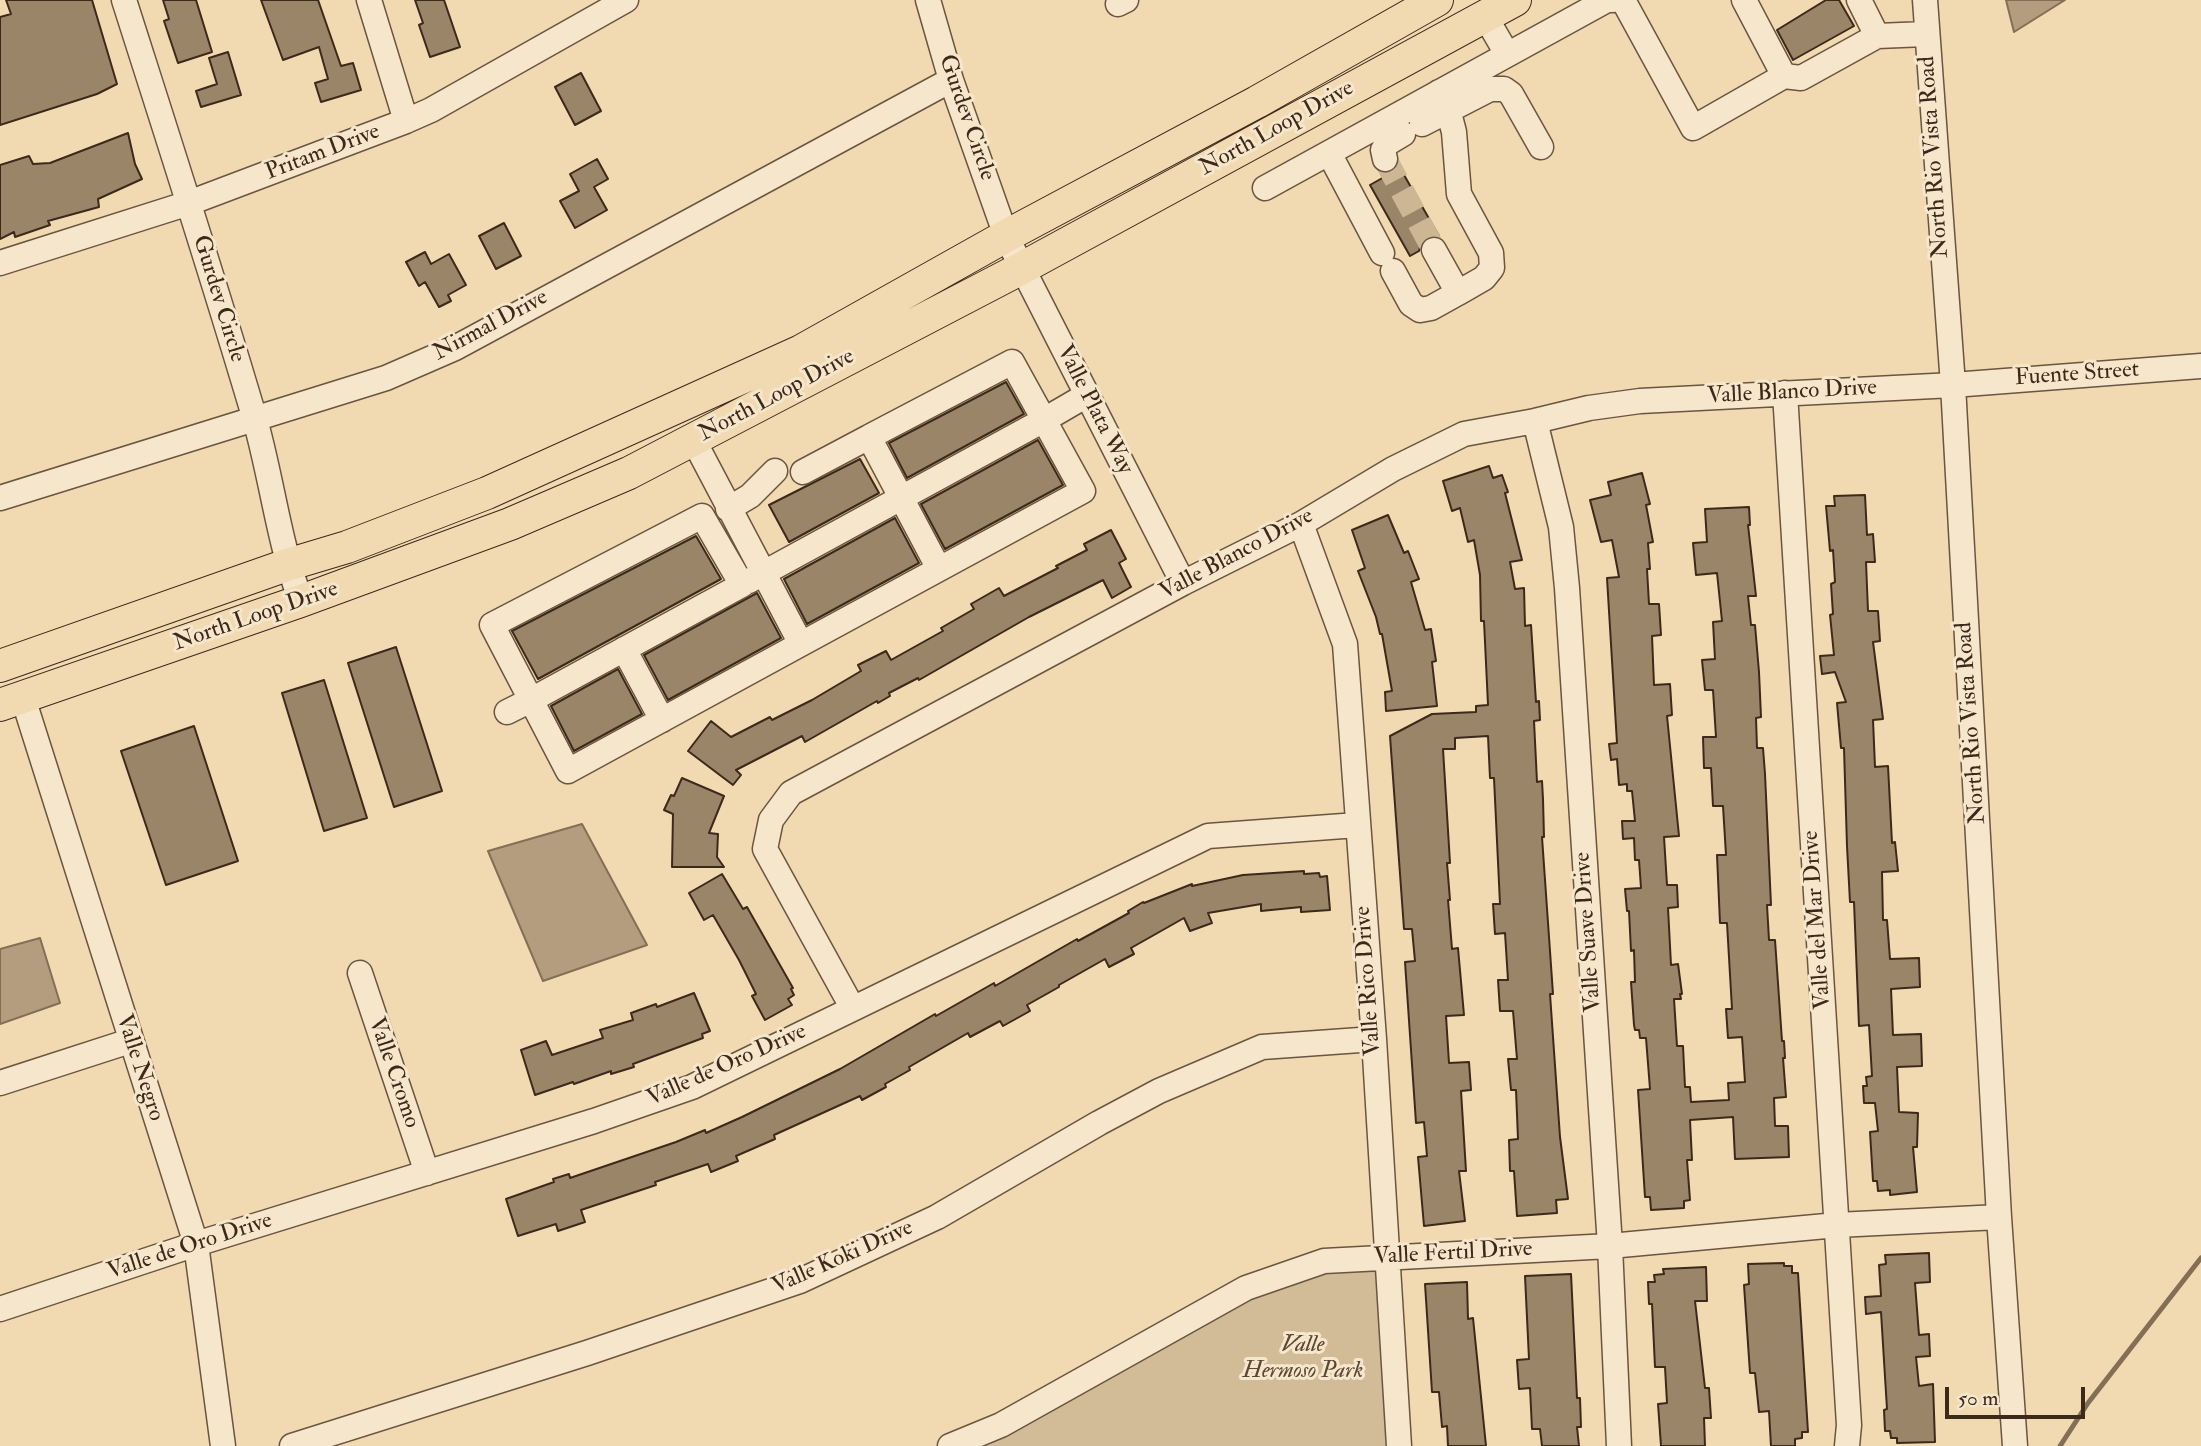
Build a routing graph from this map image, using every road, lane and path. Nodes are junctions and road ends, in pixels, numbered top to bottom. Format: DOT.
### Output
graph roads {
  1 [pos="124,0"];
  2 [pos="369,0"];
  3 [pos="626,0"];
  4 [pos="928,0"];
  5 [pos="1437,0"];
  6 [pos="1446,0"];
  7 [pos="1515,0"];
  8 [pos="1613,0"];
  9 [pos="1623,0"];
  10 [pos="1860,0"];
  11 [pos="1925,0"];
  12 [pos="1752,3"];
  13 [pos="1475,22"];
  14 [pos="1927,34"];
  15 [pos="1877,36"];
  16 [pos="1507,54"];
  17 [pos="1784,76"];
  18 [pos="951,80"];
  19 [pos="1443,100"];
  20 [pos="406,121"];
  21 [pos="1541,147"];
  22 [pos="1329,153"];
  23 [pos="1385,159"];
  24 [pos="1265,188"];
  25 [pos="189,203"];
  26 [pos="1006,236"];
  27 [pos="1434,250"];
  28 [pos="0,263"];
  29 [pos="1022,268"];
  30 [pos="1458,293"];
  31 [pos="2201,366"];
  32 [pos="1953,385"];
  33 [pos="1785,393"];
  34 [pos="1087,395"];
  35 [pos="255,420"];
  36 [pos="1044,420"];
  37 [pos="1535,421"];
  38 [pos="869,438"];
  39 [pos="693,439"];
  40 [pos="775,471"];
  41 [pos="803,472"];
  42 [pos="0,498"];
  43 [pos="900,498"];
  44 [pos="728,509"];
  45 [pos="1301,524"];
  46 [pos="287,565"];
  47 [pos="939,569"];
  48 [pos="752,579"];
  49 [pos="1183,583"];
  50 [pos="301,601"];
  51 [pos="801,645"];
  52 [pos="624,649"];
  53 [pos="0,666"];
  54 [pos="531,700"];
  55 [pos="11,701"];
  56 [pos="507,712"];
  57 [pos="662,720"];
  58 [pos="1357,825"];
  59 [pos="360,972"];
  60 [pos="852,1007"];
  61 [pos="1374,1040"];
  62 [pos="130,1041"];
  63 [pos="0,1083"];
  64 [pos="427,1173"];
  65 [pos="1999,1217"];
  66 [pos="1837,1225"];
  67 [pos="196,1244"];
  68 [pos="1610,1246"];
  69 [pos="1386,1258"];
  70 [pos="0,1309"];
  71 [pos="223,1446"];
  72 [pos="292,1446"];
  73 [pos="950,1446"];
  74 [pos="1399,1446"];
  75 [pos="1619,1446"];
  76 [pos="1847,1446"];
  77 [pos="2015,1446"];
  1 -- 25 [label="street, Gurdev Circle"];
  2 -- 20 [label="street"];
  3 -- 20 [label="street, Pritam Drive"];
  4 -- 18 [label="street, Gurdev Circle"];
  5 -- 26 [label="main road, North Loop Drive"];
  6 -- 13 [label="street"];
  7 -- 13 [label="main road, North Loop Drive"];
  8 -- 16 [label="street"];
  9 -- 17 [label="street"];
  10 -- 15 [label="street"];
  11 -- 14 [label="street, North Rio Vista Road"];
  12 -- 17 [label="street"];
  13 -- 16 [label="street"];
  13 -- 29 [label="main road, North Loop Drive"];
  14 -- 15 [label="street"];
  14 -- 32 [label="street, North Rio Vista Road"];
  15 -- 17 [label="street"];
  16 -- 19 [label="street"];
  18 -- 26 [label="street, Gurdev Circle"];
  18 -- 35 [label="street, Nirmal Drive"];
  19 -- 21 [label="street"];
  19 -- 22 [label="street"];
  19 -- 23 [label="street"];
  19 -- 30 [label="street"];
  20 -- 25 [label="street, Pritam Drive"];
  22 -- 24 [label="street"];
  22 -- 30 [label="street"];
  25 -- 28 [label="street, Pritam Drive"];
  25 -- 35 [label="street, Gurdev Circle"];
  26 -- 29 [label="street, Valle Plata Way"];
  26 -- 46 [label="main road, North Loop Drive"];
  27 -- 30 [label="street"];
  29 -- 34 [label="street, Valle Plata Way"];
  29 -- 39 [label="main road, North Loop Drive"];
  31 -- 32 [label="street, Fuente Street"];
  32 -- 33 [label="street, Valle Blanco Drive"];
  32 -- 65 [label="street, North Rio Vista Road"];
  33 -- 37 [label="street, Valle Blanco Drive"];
  33 -- 66 [label="street, Valle del Mar Drive"];
  34 -- 36 [label="street"];
  34 -- 49 [label="street, Valle Plata Way"];
  35 -- 42 [label="street, Nirmal Drive"];
  35 -- 46 [label="street, Gurdev Circle"];
  36 -- 38 [label="street"];
  36 -- 43 [label="street"];
  36 -- 47 [label="street"];
  37 -- 45 [label="street, Valle Blanco Drive"];
  37 -- 68 [label="street, Valle Suave Drive"];
  38 -- 41 [label="street"];
  38 -- 43 [label="street"];
  39 -- 44 [label="street"];
  39 -- 50 [label="main road, North Loop Drive"];
  40 -- 44 [label="street"];
  43 -- 47 [label="street"];
  43 -- 48 [label="street"];
  44 -- 48 [label="street"];
  45 -- 49 [label="street, Valle Blanco Drive"];
  45 -- 58 [label="street, Valle Rico Drive"];
  46 -- 50 [label="street, Gurdev Circle"];
  46 -- 53 [label="main road, North Loop Drive"];
  47 -- 51 [label="street"];
  48 -- 51 [label="street"];
  48 -- 52 [label="street"];
  48 -- 54 [label="street"];
  49 -- 60 [label="street, Valle Blanco Drive"];
  50 -- 55 [label="main road, North Loop Drive"];
  51 -- 57 [label="street"];
  52 -- 54 [label="street"];
  52 -- 57 [label="street"];
  54 -- 56 [label="street"];
  54 -- 57 [label="street"];
  55 -- 62 [label="street, Valle Negro"];
  58 -- 60 [label="street, Valle de Oro Drive"];
  58 -- 61 [label="street, Valle Rico Drive"];
  59 -- 64 [label="street, Valle Cromo"];
  60 -- 64 [label="street, Valle de Oro Drive"];
  61 -- 69 [label="street, Valle Rico Drive"];
  61 -- 72 [label="street, Valle Koki Drive"];
  62 -- 63 [label="street"];
  62 -- 67 [label="street, Valle Negro"];
  64 -- 67 [label="street, Valle de Oro Drive"];
  65 -- 66 [label="street, Valle Fertil Drive"];
  65 -- 77 [label="street, North Rio Vista Road"];
  66 -- 68 [label="street, Valle Fertil Drive"];
  66 -- 76 [label="street, Valle del Mar Drive"];
  67 -- 70 [label="street, Valle de Oro Drive"];
  67 -- 71 [label="street, Valle Negro"];
  68 -- 69 [label="street, Valle Fertil Drive"];
  68 -- 75 [label="street, Valle Suave Drive"];
  69 -- 73 [label="street, Valle Fertil Drive"];
  69 -- 74 [label="street, Valle Rico Drive"];
}
